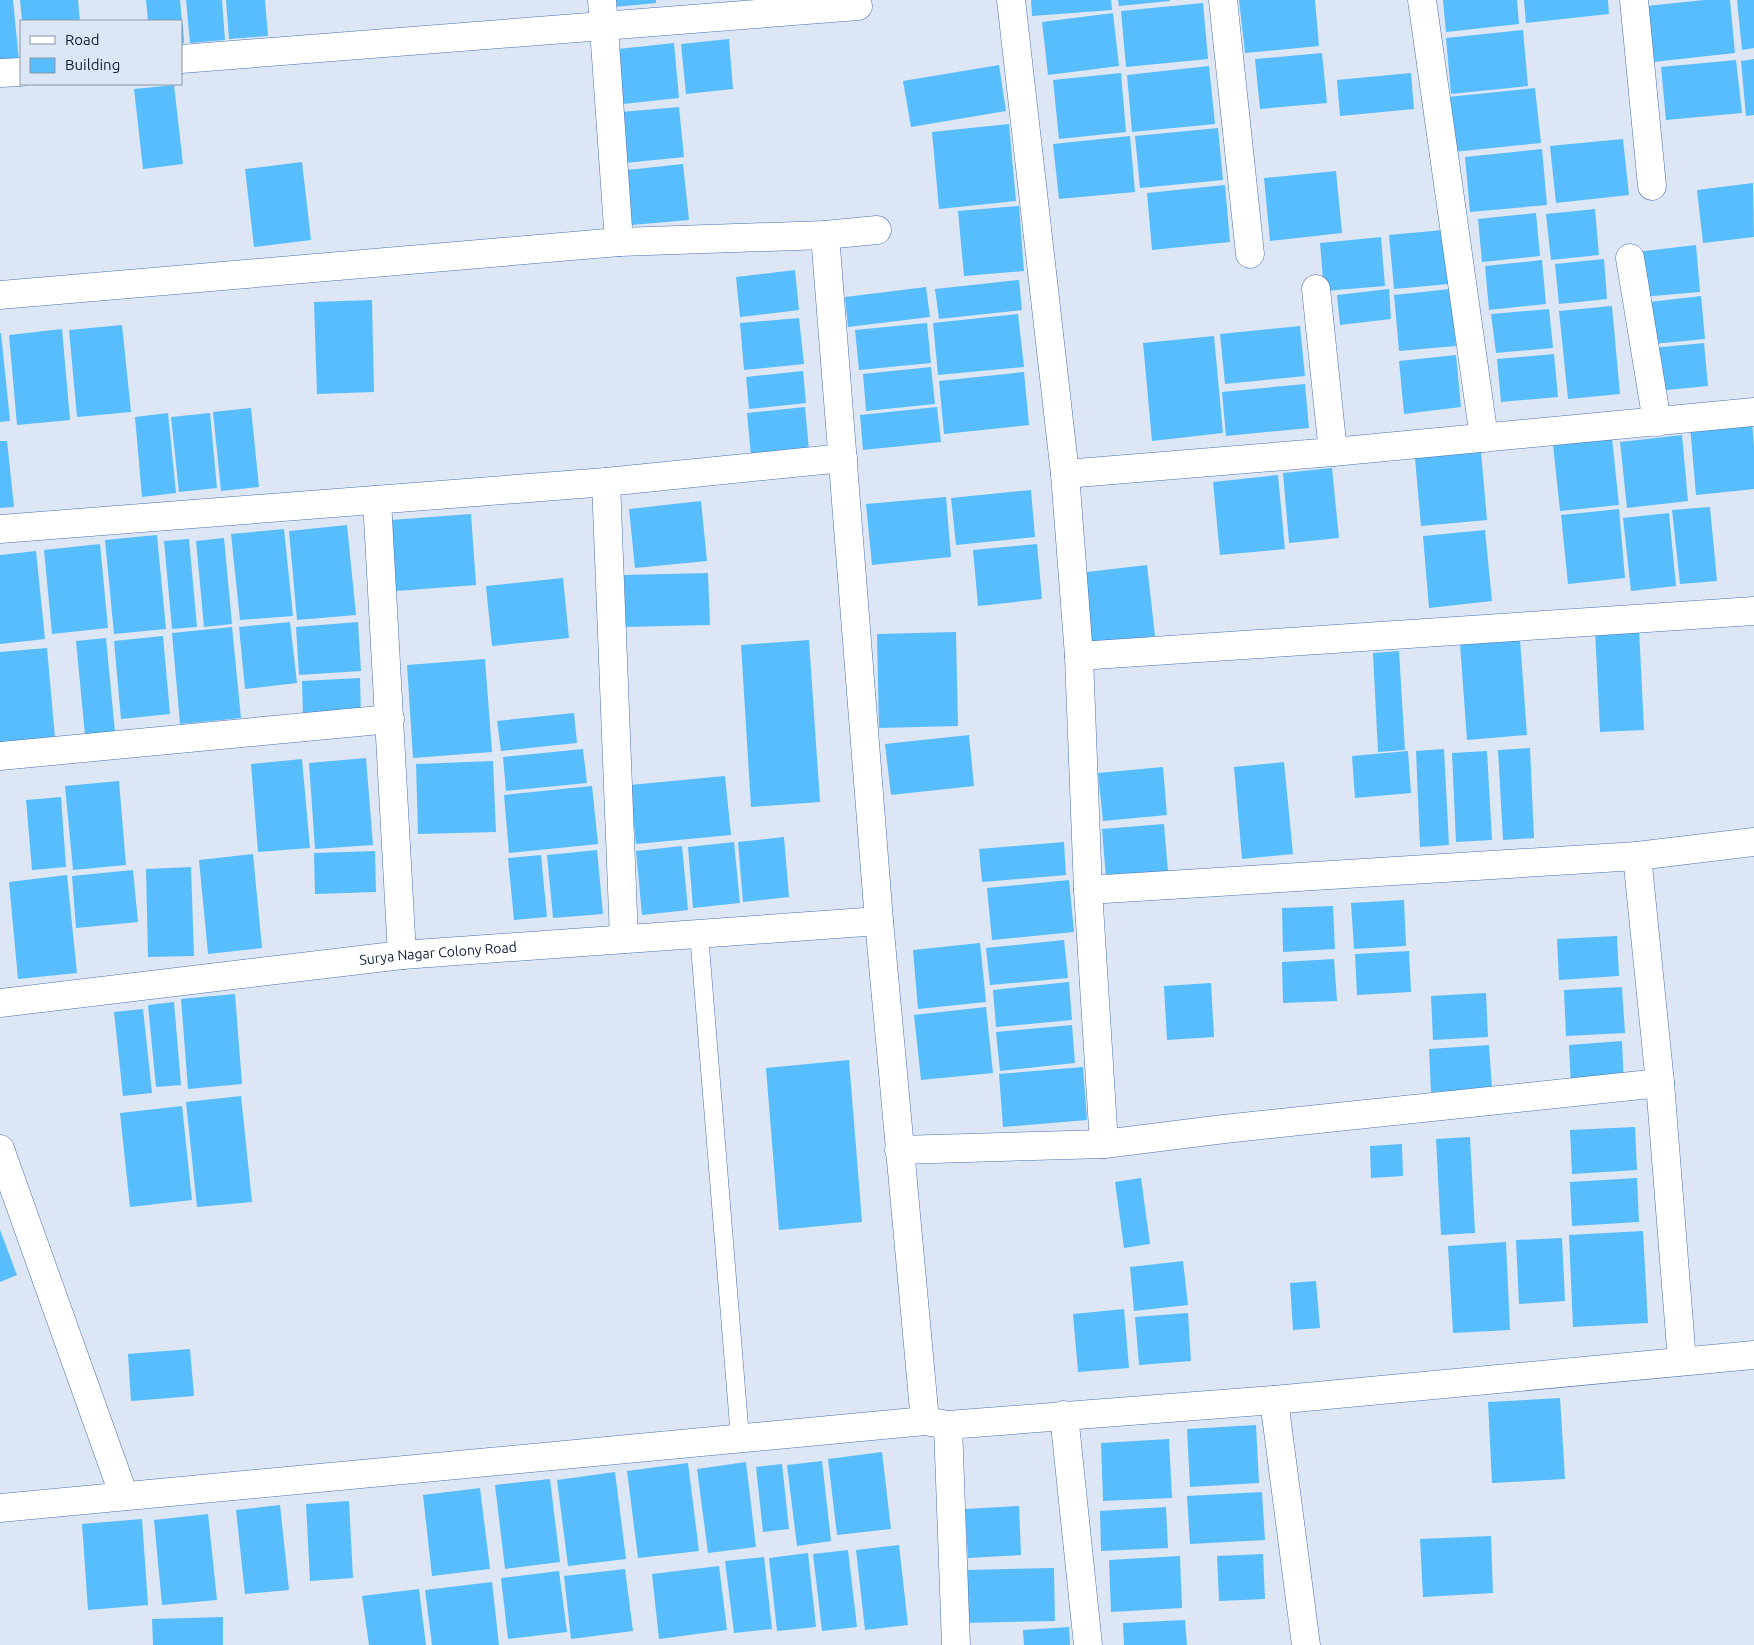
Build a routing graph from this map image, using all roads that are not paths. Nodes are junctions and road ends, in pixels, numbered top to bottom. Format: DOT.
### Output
graph roads {
  1 [pos="1011,0"];
  2 [pos="1223,0"];
  3 [pos="1422,0"];
  4 [pos="1634,0"];
  5 [pos="858,6"];
  6 [pos="602,13"];
  7 [pos="182,59"];
  8 [pos="20,72"];
  9 [pos="0,73"];
  10 [pos="1652,186"];
  11 [pos="877,230"];
  12 [pos="825,235"];
  13 [pos="619,242"];
  14 [pos="1250,254"];
  15 [pos="1630,258"];
  16 [pos="1316,288"];
  17 [pos="0,295"];
  18 [pos="1754,412"];
  19 [pos="1657,422"];
  20 [pos="1484,438"];
  21 [pos="1333,452"];
  22 [pos="843,458"];
  23 [pos="1065,474"];
  24 [pos="606,482"];
  25 [pos="377,500"];
  26 [pos="0,529"];
  27 [pos="1754,611"];
  28 [pos="1079,656"];
  29 [pos="390,719"];
  30 [pos="0,756"];
  31 [pos="1754,842"];
  32 [pos="1637,856"];
  33 [pos="1088,890"];
  34 [pos="879,921"];
  35 [pos="699,934"];
  36 [pos="624,939"];
  37 [pos="402,955"];
  38 [pos="0,1003"];
  39 [pos="1660,1083"];
  40 [pos="1104,1144"];
  41 [pos="0,1149"];
  42 [pos="899,1150"];
  43 [pos="1754,1355"];
  44 [pos="1682,1361"];
  45 [pos="1274,1400"];
  46 [pos="1064,1415"];
  47 [pos="936,1423"];
  48 [pos="740,1438"];
  49 [pos="124,1496"];
  50 [pos="0,1508"];
  51 [pos="956,1645"];
  52 [pos="1088,1645"];
  53 [pos="1306,1645"];
  1 -- 23 [label="street"];
  2 -- 14 [label="street"];
  3 -- 20 [label="street"];
  4 -- 10 [label="street"];
  5 -- 6 [label="street"];
  6 -- 7 [label="street"];
  6 -- 13 [label="street"];
  8 -- 9 [label="street"];
  11 -- 12 [label="street"];
  12 -- 13 [label="street"];
  12 -- 22 [label="street"];
  13 -- 17 [label="street"];
  15 -- 19 [label="street"];
  16 -- 21 [label="street"];
  18 -- 19 [label="street"];
  19 -- 20 [label="street"];
  20 -- 21 [label="street"];
  21 -- 23 [label="street"];
  22 -- 24 [label="street"];
  22 -- 34 [label="street"];
  23 -- 28 [label="street"];
  24 -- 25 [label="street"];
  24 -- 36 [label="street"];
  25 -- 26 [label="street"];
  25 -- 29 [label="street"];
  27 -- 28 [label="street"];
  28 -- 33 [label="street"];
  29 -- 30 [label="street"];
  29 -- 37 [label="street"];
  31 -- 32 [label="street"];
  32 -- 33 [label="street"];
  32 -- 39 [label="street"];
  33 -- 40 [label="street"];
  34 -- 35 [label="street, Surya Nagar Colony Road"];
  34 -- 42 [label="street"];
  35 -- 36 [label="street, Surya Nagar Colony Road"];
  35 -- 48 [label="lane"];
  36 -- 37 [label="street, Surya Nagar Colony Road"];
  37 -- 38 [label="street, Surya Nagar Colony Road"];
  39 -- 40 [label="street"];
  39 -- 44 [label="street"];
  40 -- 42 [label="street"];
  41 -- 49 [label="street"];
  42 -- 47 [label="street"];
  43 -- 44 [label="street"];
  44 -- 45 [label="street"];
  45 -- 46 [label="street"];
  45 -- 53 [label="street"];
  46 -- 47 [label="street"];
  46 -- 52 [label="street"];
  47 -- 48 [label="street"];
  47 -- 51 [label="street"];
  48 -- 49 [label="street"];
  49 -- 50 [label="street"];
}
